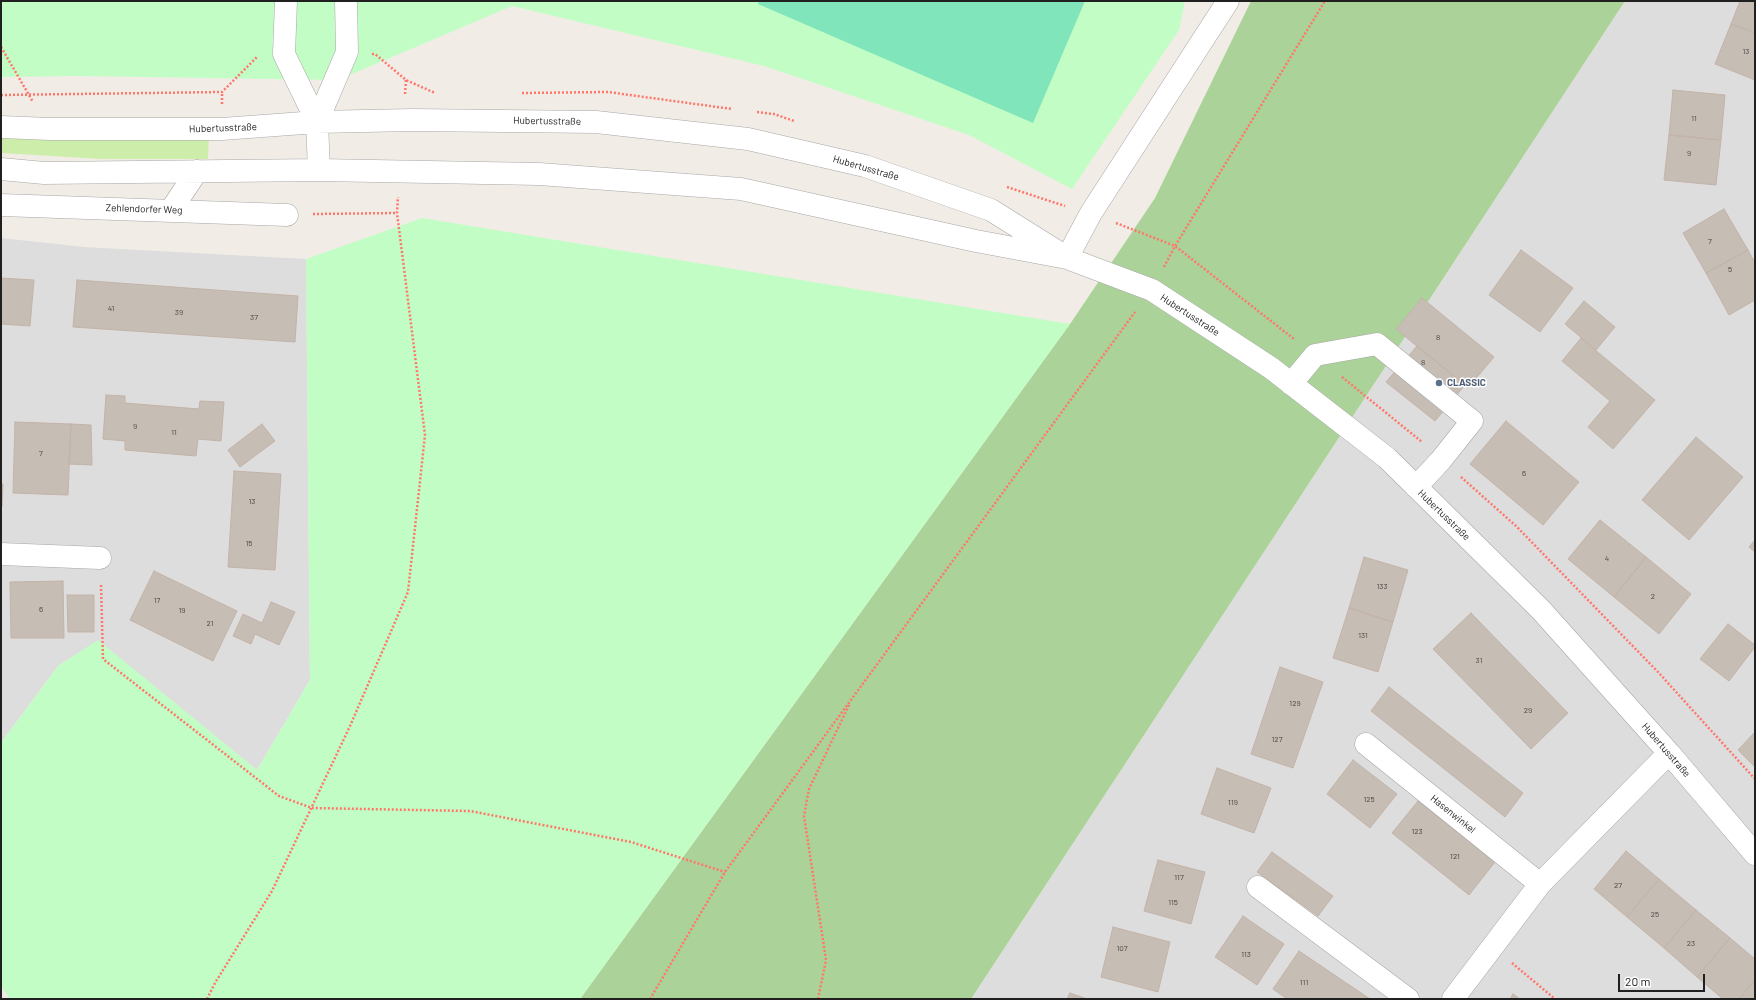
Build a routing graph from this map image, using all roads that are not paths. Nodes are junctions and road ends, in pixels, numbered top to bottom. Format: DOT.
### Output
graph roads {
  1 [pos="286,1"];
  2 [pos="346,1"];
  3 [pos="1212,1"];
  4 [pos="1228,1"];
  5 [pos="1212,27"];
  6 [pos="316,122"];
  7 [pos="1,127"];
  8 [pos="1,169"];
  9 [pos="319,170"];
  10 [pos="197,171"];
  11 [pos="1,204"];
  12 [pos="171,210"];
  13 [pos="287,215"];
  14 [pos="1067,258"];
  15 [pos="1291,384"];
  16 [pos="1416,487"];
  17 [pos="1,554"];
  18 [pos="100,558"];
  19 [pos="1366,744"];
  20 [pos="1669,753"];
  21 [pos="1755,854"];
  22 [pos="1540,884"];
  23 [pos="1258,887"];
  24 [pos="1408,999"];
  25 [pos="1453,999"];
  1 -- 6 [label="street"];
  2 -- 6 [label="street"];
  3 -- 5 [label="street"];
  4 -- 5 [label="street"];
  5 -- 14 [label="street"];
  6 -- 7 [label="street, Hubertusstraße"];
  6 -- 9 [label="street"];
  6 -- 14 [label="street, Hubertusstraße"];
  8 -- 10 [label="street, Hubertusstraße"];
  9 -- 10 [label="street, Hubertusstraße"];
  9 -- 14 [label="street, Hubertusstraße"];
  10 -- 12 [label="street"];
  11 -- 12 [label="street, Zehlendorfer Weg"];
  12 -- 13 [label="street, Zehlendorfer Weg"];
  14 -- 15 [label="street, Hubertusstraße"];
  15 -- 16 [label="street, Hubertusstraße"];
  15 -- 16 [label="street"];
  16 -- 20 [label="street, Hubertusstraße"];
  17 -- 18 [label="street"];
  19 -- 22 [label="street, Hasenwinkel"];
  20 -- 21 [label="street, Hubertusstraße"];
  20 -- 22 [label="street"];
  22 -- 25 [label="street"];
  23 -- 24 [label="street"];
}
